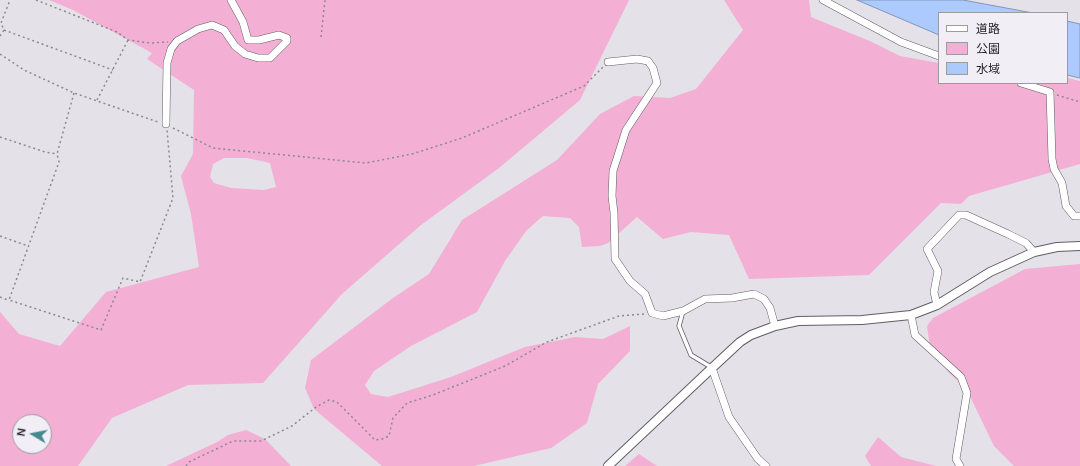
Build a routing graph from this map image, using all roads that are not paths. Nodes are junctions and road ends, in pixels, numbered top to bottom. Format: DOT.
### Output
graph roads {
  1 [pos="231,0"];
  2 [pos="823,0"];
  3 [pos="938,56"];
  4 [pos="608,62"];
  5 [pos="1024,84"];
  6 [pos="166,124"];
  7 [pos="1080,216"];
  8 [pos="1080,246"];
  9 [pos="1034,252"];
  10 [pos="937,305"];
  11 [pos="683,311"];
  12 [pos="910,315"];
  13 [pos="775,326"];
  14 [pos="712,368"];
  15 [pos="608,466"];
  16 [pos="766,466"];
  17 [pos="960,466"];
  1 -- 6 [label="street"];
  2 -- 3 [label="street"];
  4 -- 11 [label="street"];
  5 -- 7 [label="street"];
  8 -- 9 [label="street"];
  9 -- 10 [label="street"];
  9 -- 10 [label="street"];
  10 -- 12 [label="street"];
  11 -- 13 [label="street"];
  11 -- 14 [label="lane"];
  12 -- 13 [label="street"];
  12 -- 17 [label="street"];
  13 -- 14 [label="street"];
  14 -- 15 [label="street"];
  14 -- 16 [label="street"];
}
